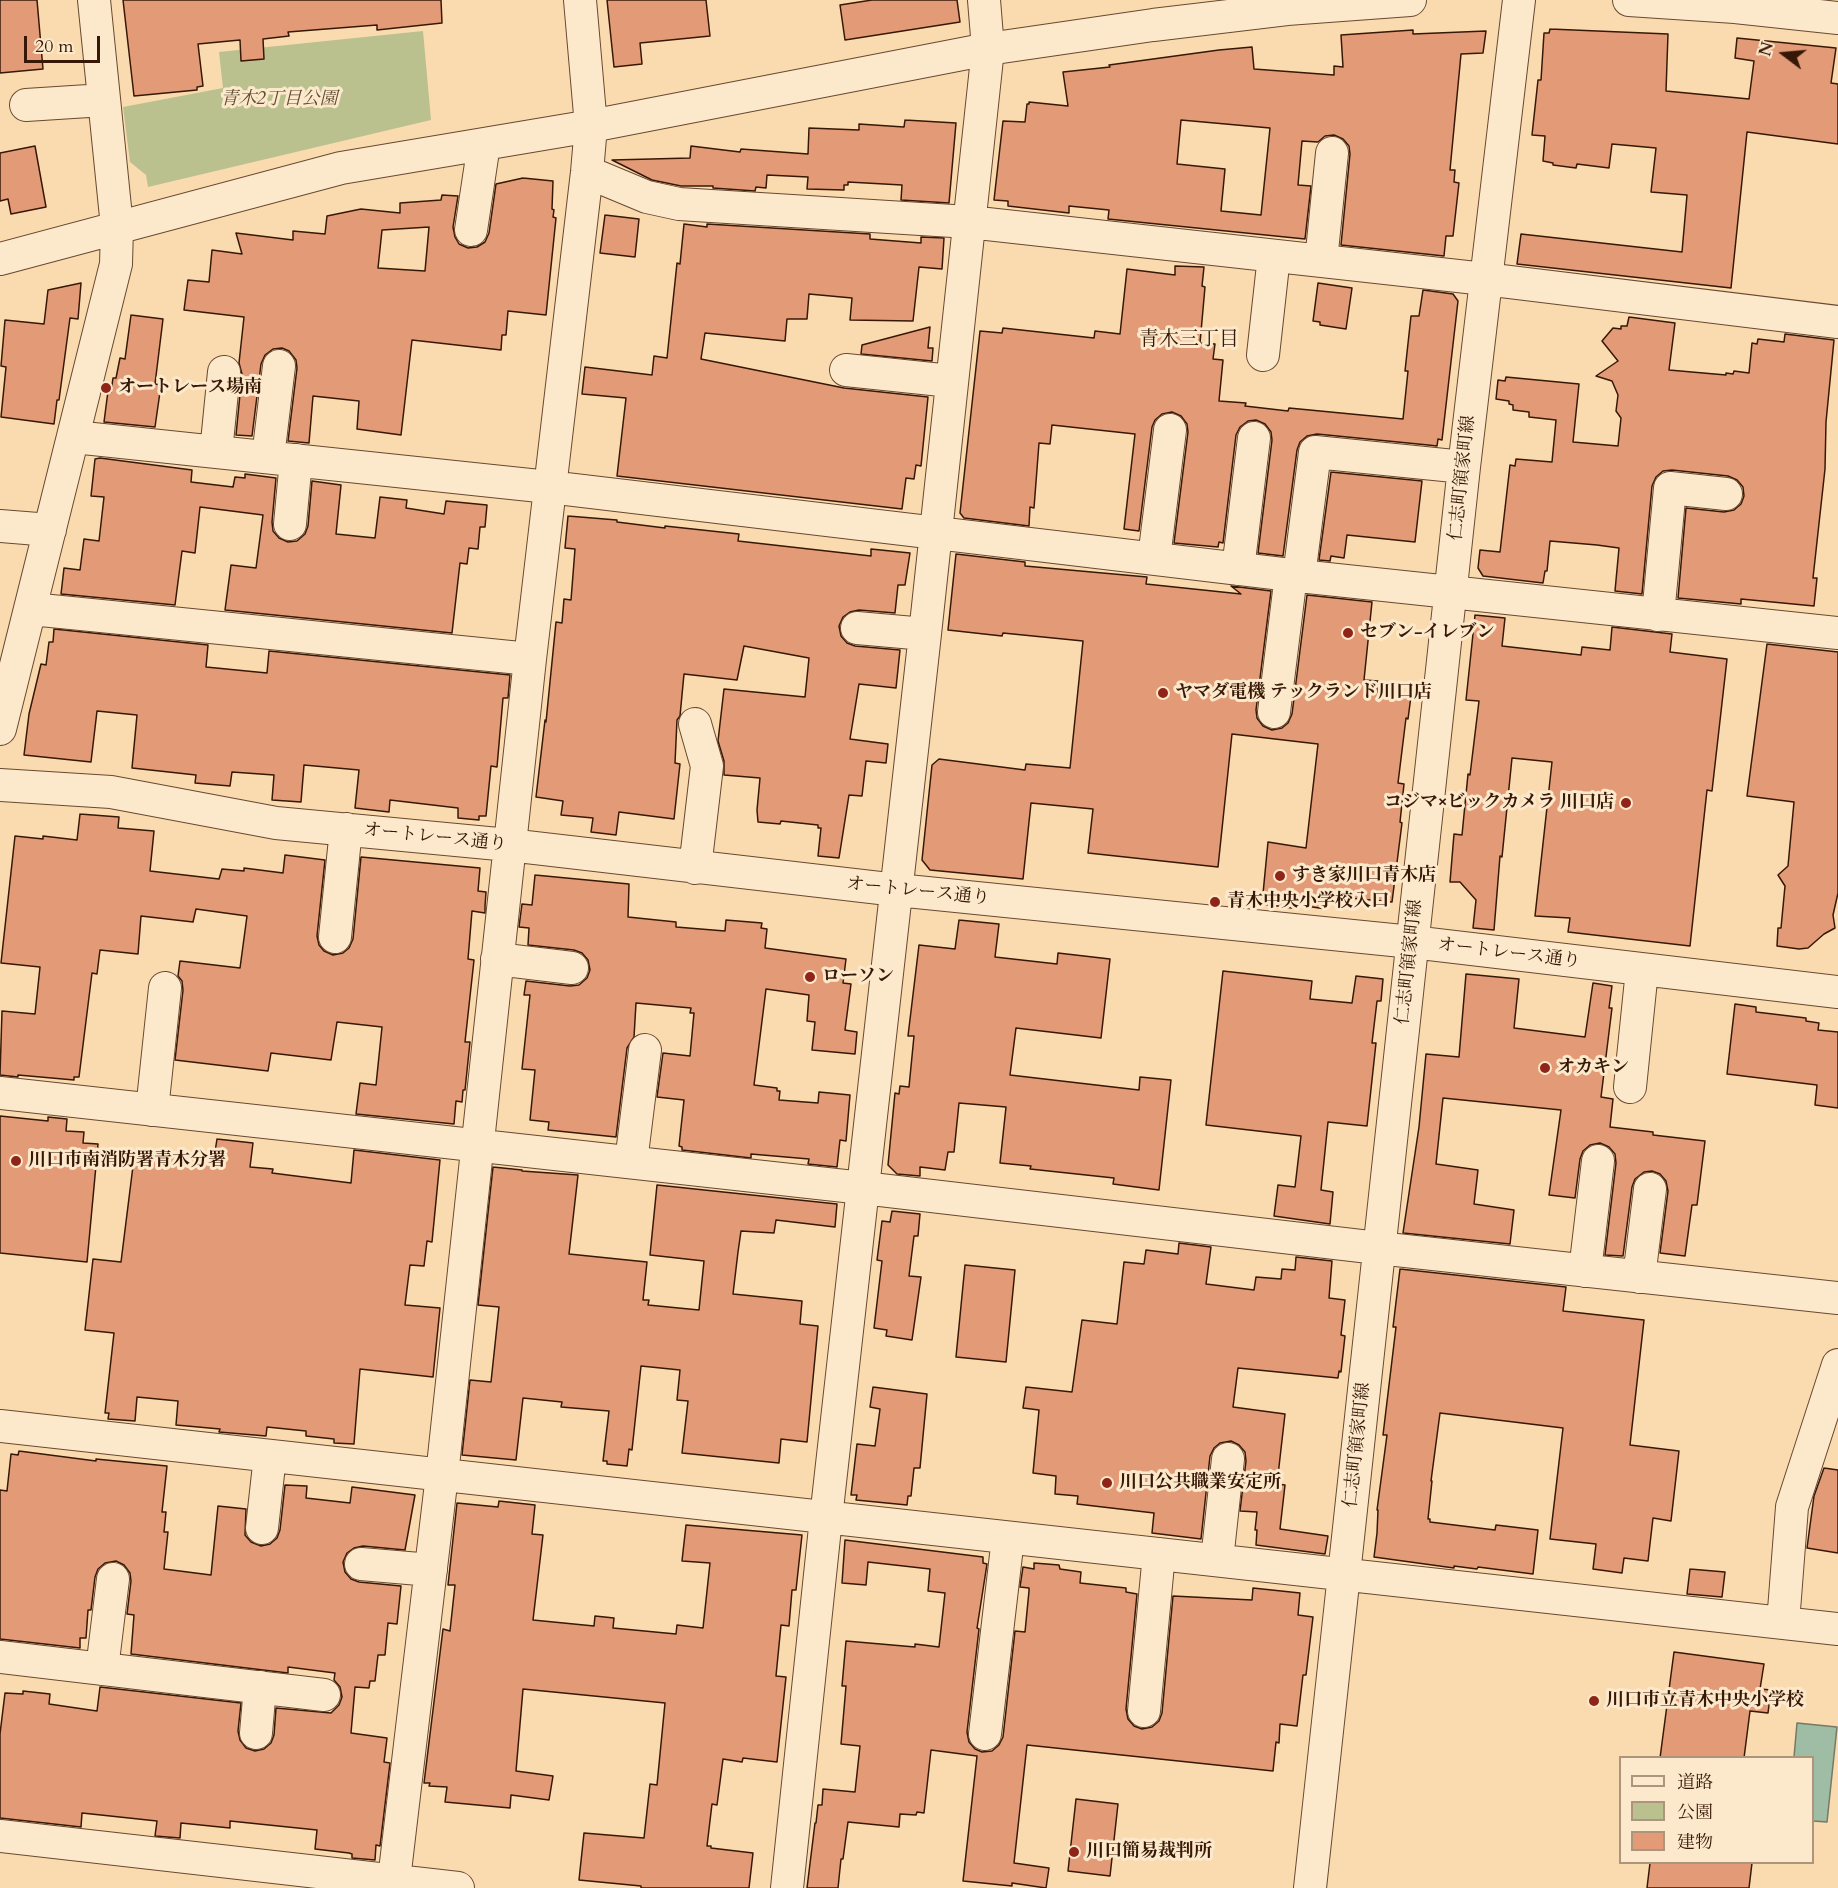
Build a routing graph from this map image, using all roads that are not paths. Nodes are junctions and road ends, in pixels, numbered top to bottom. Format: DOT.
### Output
graph roads {
  1 [pos="94,0"];
  2 [pos="580,0"];
  3 [pos="984,0"];
  4 [pos="1410,0"];
  5 [pos="1519,0"];
  6 [pos="1629,0"];
  7 [pos="1838,18"];
  8 [pos="988,50"];
  9 [pos="104,100"];
  10 [pos="26,105"];
  11 [pos="591,126"];
  12 [pos="484,144"];
  13 [pos="1332,153"];
  14 [pos="587,172"];
  15 [pos="969,222"];
  16 [pos="117,227"];
  17 [pos="471,230"];
  18 [pos="1274,256"];
  19 [pos="0,260"];
  20 [pos="1321,261"];
  21 [pos="1485,279"];
  22 [pos="1838,322"];
  23 [pos="1263,355"];
  24 [pos="279,366"];
  25 [pos="846,370"];
  26 [pos="224,372"];
  27 [pos="951,381"];
  28 [pos="1170,430"];
  29 [pos="74,437"];
  30 [pos="1254,438"];
  31 [pos="216,452"];
  32 [pos="282,459"];
  33 [pos="1464,467"];
  34 [pos="549,488"];
  35 [pos="1726,494"];
  36 [pos="290,524"];
  37 [pos="0,526"];
  38 [pos="50,530"];
  39 [pos="936,535"];
  40 [pos="1154,558"];
  41 [pos="1238,569"];
  42 [pos="1295,576"];
  43 [pos="1451,591"];
  44 [pos="31,609"];
  45 [pos="1658,615"];
  46 [pos="857,627"];
  47 [pos="1838,633"];
  48 [pos="925,634"];
  49 [pos="530,659"];
  50 [pos="1274,712"];
  51 [pos="695,724"];
  52 [pos="0,729"];
  53 [pos="0,785"];
  54 [pos="346,830"];
  55 [pos="509,845"];
  56 [pos="695,868"];
  57 [pos="897,890"];
  58 [pos="335,937"];
  59 [pos="1412,942"];
  60 [pos="497,959"];
  61 [pos="572,968"];
  62 [pos="1642,970"];
  63 [pos="165,988"];
  64 [pos="1838,992"];
  65 [pos="645,1050"];
  66 [pos="1630,1087"];
  67 [pos="0,1093"];
  68 [pos="152,1110"];
  69 [pos="478,1145"];
  70 [pos="1598,1161"];
  71 [pos="631,1162"];
  72 [pos="863,1188"];
  73 [pos="1650,1189"];
  74 [pos="1378,1248"];
  75 [pos="1585,1271"];
  76 [pos="1640,1276"];
  77 [pos="1838,1298"];
  78 [pos="1838,1365"];
  79 [pos="0,1426"];
  80 [pos="270,1456"];
  81 [pos="1228,1460"];
  82 [pos="442,1475"];
  83 [pos="826,1518"];
  84 [pos="262,1528"];
  85 [pos="1008,1538"];
  86 [pos="1159,1554"];
  87 [pos="1216,1560"];
  88 [pos="361,1564"];
  89 [pos="430,1570"];
  90 [pos="1345,1574"];
  91 [pos="113,1579"];
  92 [pos="1783,1623"];
  93 [pos="1838,1629"];
  94 [pos="0,1657"];
  95 [pos="102,1669"];
  96 [pos="260,1687"];
  97 [pos="324,1695"];
  98 [pos="1144,1711"];
  99 [pos="256,1733"];
  100 [pos="985,1734"];
  101 [pos="0,1836"];
  102 [pos="394,1884"];
  103 [pos="458,1888"];
  104 [pos="787,1888"];
  105 [pos="1310,1888"];
  1 -- 9 [label="street"];
  2 -- 11 [label="street"];
  3 -- 8 [label="street"];
  4 -- 8 [label="street"];
  5 -- 21 [label="street, 仁志町領家町線"];
  6 -- 7 [label="street"];
  8 -- 11 [label="street"];
  8 -- 15 [label="street"];
  9 -- 10 [label="street"];
  9 -- 16 [label="street"];
  11 -- 12 [label="street"];
  11 -- 14 [label="street"];
  12 -- 16 [label="street"];
  12 -- 17 [label="street"];
  13 -- 20 [label="street"];
  14 -- 15 [label="street"];
  14 -- 34 [label="street"];
  15 -- 18 [label="street"];
  15 -- 27 [label="street"];
  16 -- 19 [label="street"];
  16 -- 29 [label="street"];
  18 -- 20 [label="street"];
  18 -- 23 [label="street"];
  20 -- 21 [label="street"];
  21 -- 22 [label="street"];
  21 -- 33 [label="street, 仁志町領家町線"];
  24 -- 32 [label="street"];
  25 -- 27 [label="street"];
  26 -- 31 [label="street"];
  27 -- 39 [label="street"];
  28 -- 40 [label="street"];
  29 -- 31 [label="street"];
  29 -- 38 [label="street"];
  30 -- 41 [label="street"];
  31 -- 32 [label="street"];
  32 -- 34 [label="street"];
  32 -- 36 [label="street"];
  33 -- 42 [label="street"];
  33 -- 43 [label="street, 仁志町領家町線"];
  34 -- 39 [label="street"];
  34 -- 49 [label="street"];
  35 -- 45 [label="street"];
  37 -- 38 [label="street"];
  38 -- 44 [label="street"];
  39 -- 40 [label="street"];
  39 -- 48 [label="street"];
  40 -- 41 [label="street"];
  41 -- 42 [label="street"];
  42 -- 43 [label="street"];
  42 -- 50 [label="street"];
  43 -- 45 [label="street"];
  43 -- 59 [label="street, 仁志町領家町線"];
  44 -- 49 [label="street"];
  44 -- 52 [label="street"];
  45 -- 47 [label="street"];
  46 -- 48 [label="street"];
  48 -- 57 [label="street"];
  49 -- 55 [label="street"];
  51 -- 56 [label="street"];
  53 -- 54 [label="street, オートレース通り"];
  54 -- 55 [label="street, オートレース通り"];
  54 -- 58 [label="street"];
  55 -- 56 [label="street, オートレース通り"];
  55 -- 60 [label="street"];
  56 -- 57 [label="street, オートレース通り"];
  57 -- 59 [label="street, オートレース通り"];
  57 -- 72 [label="street"];
  59 -- 62 [label="street, オートレース通り"];
  59 -- 74 [label="street, 仁志町領家町線"];
  60 -- 61 [label="street"];
  60 -- 69 [label="street"];
  62 -- 64 [label="street, オートレース通り"];
  62 -- 66 [label="street"];
  63 -- 68 [label="street"];
  65 -- 71 [label="street"];
  67 -- 68 [label="street"];
  68 -- 69 [label="street"];
  69 -- 71 [label="street"];
  69 -- 82 [label="street"];
  70 -- 75 [label="street"];
  71 -- 72 [label="street"];
  72 -- 74 [label="street"];
  72 -- 83 [label="street"];
  73 -- 76 [label="street"];
  74 -- 75 [label="street"];
  74 -- 90 [label="street, 仁志町領家町線"];
  75 -- 76 [label="street"];
  76 -- 77 [label="street"];
  78 -- 92 [label="street"];
  79 -- 80 [label="street"];
  80 -- 82 [label="street"];
  80 -- 84 [label="street"];
  81 -- 87 [label="street"];
  82 -- 83 [label="street"];
  82 -- 89 [label="street"];
  83 -- 85 [label="street"];
  83 -- 104 [label="street"];
  85 -- 86 [label="street"];
  85 -- 100 [label="street"];
  86 -- 87 [label="street"];
  86 -- 98 [label="street"];
  87 -- 90 [label="street"];
  88 -- 89 [label="street"];
  89 -- 102 [label="street"];
  90 -- 92 [label="street"];
  90 -- 105 [label="street, 仁志町領家町線"];
  91 -- 95 [label="street"];
  92 -- 93 [label="street"];
  94 -- 95 [label="street"];
  95 -- 96 [label="street"];
  96 -- 97 [label="street"];
  96 -- 99 [label="street"];
  101 -- 102 [label="street"];
  102 -- 103 [label="street"];
}
